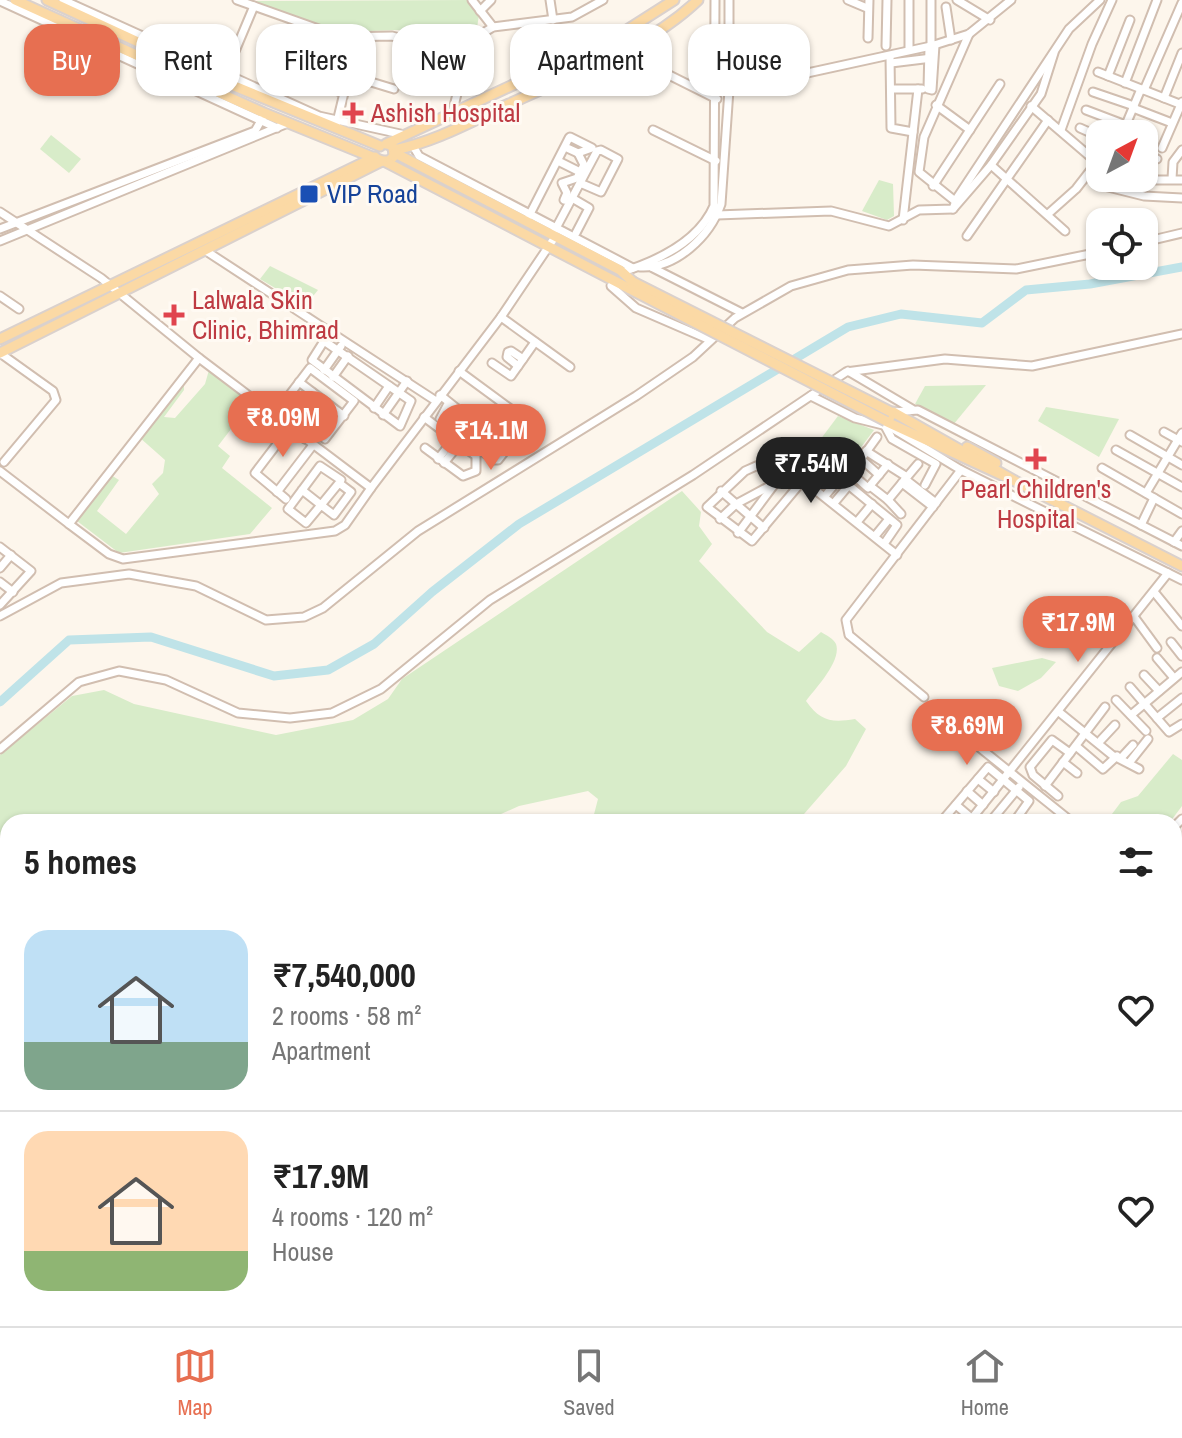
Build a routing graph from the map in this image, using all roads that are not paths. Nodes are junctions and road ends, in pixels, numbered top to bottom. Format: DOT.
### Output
graph roads {
  1 [pos="15,0"];
  2 [pos="47,0"];
  3 [pos="237,0"];
  4 [pos="472,0"];
  5 [pos="491,0"];
  6 [pos="550,0"];
  7 [pos="603,0"];
  8 [pos="674,0"];
  9 [pos="698,0"];
  10 [pos="715,0"];
  11 [pos="729,0"];
  12 [pos="848,0"];
  13 [pos="887,0"];
  14 [pos="909,0"];
  15 [pos="931,0"];
  16 [pos="957,0"];
  17 [pos="1011,0"];
  18 [pos="1100,0"];
  19 [pos="1112,0"];
  20 [pos="1157,0"];
  21 [pos="0,1"];
  22 [pos="63,2"];
  23 [pos="1182,3"];
  24 [pos="251,4"];
  25 [pos="868,4"];
  26 [pos="946,7"];
  27 [pos="480,11"];
  28 [pos="553,20"];
  29 [pos="990,20"];
  30 [pos="1130,20"];
  31 [pos="58,23"];
  32 [pos="300,24"];
  33 [pos="491,24"];
  34 [pos="729,24"];
  35 [pos="494,27"];
  36 [pos="240,34"];
  37 [pos="969,34"];
  38 [pos="136,37"];
  39 [pos="868,38"];
  40 [pos="951,40"];
  41 [pos="886,46"];
  42 [pos="932,46"];
  43 [pos="909,50"];
  44 [pos="1054,53"];
  45 [pos="1182,53"];
  46 [pos="932,58"];
  47 [pos="890,60"];
  48 [pos="1098,72"];
  49 [pos="810,75"];
  50 [pos="672,76"];
  51 [pos="1108,76"];
  52 [pos="1125,83"];
  53 [pos="1000,84"];
  54 [pos="240,85"];
  55 [pos="892,89"];
  56 [pos="918,89"];
  57 [pos="1143,90"];
  58 [pos="1093,92"];
  59 [pos="272,96"];
  60 [pos="343,96"];
  61 [pos="456,96"];
  62 [pos="729,96"];
  63 [pos="1164,98"];
  64 [pos="271,99"];
  65 [pos="717,99"];
  66 [pos="1023,100"];
  67 [pos="1182,104"];
  68 [pos="936,105"];
  69 [pos="1032,107"];
  70 [pos="1133,107"];
  71 [pos="1086,110"];
  72 [pos="451,116"];
  73 [pos="262,117"];
  74 [pos="1048,120"];
  75 [pos="1105,120"];
  76 [pos="1128,120"];
  77 [pos="288,123"];
  78 [pos="1172,123"];
  79 [pos="336,125"];
  80 [pos="277,128"];
  81 [pos="1080,128"];
  82 [pos="653,130"];
  83 [pos="970,130"];
  84 [pos="1061,130"];
  85 [pos="1086,131"];
  86 [pos="913,132"];
  87 [pos="405,135"];
  88 [pos="413,146"];
  89 [pos="565,147"];
  90 [pos="389,148"];
  91 [pos="1162,148"];
  92 [pos="1182,150"];
  93 [pos="1086,152"];
  94 [pos="578,153"];
  95 [pos="382,160"];
  96 [pos="558,161"];
  97 [pos="716,161"];
  98 [pos="991,165"];
  99 [pos="580,172"];
  100 [pos="550,176"];
  101 [pos="1086,177"];
  102 [pos="1009,178"];
  103 [pos="1172,179"];
  104 [pos="1158,180"];
  105 [pos="1182,180"];
  106 [pos="562,183"];
  107 [pos="580,183"];
  108 [pos="933,186"];
  109 [pos="1127,192"];
  110 [pos="1182,198"];
  111 [pos="568,199"];
  112 [pos="954,205"];
  113 [pos="0,212"];
  114 [pos="1048,214"];
  115 [pos="717,215"];
  116 [pos="554,216"];
  117 [pos="528,218"];
  118 [pos="903,220"];
  119 [pos="16,223"];
  120 [pos="0,229"];
  121 [pos="29,230"];
  122 [pos="1065,231"];
  123 [pos="553,232"];
  124 [pos="576,233"];
  125 [pos="1182,233"];
  126 [pos="967,236"];
  127 [pos="1158,239"];
  128 [pos="0,241"];
  129 [pos="549,248"];
  130 [pos="206,251"];
  131 [pos="1086,255"];
  132 [pos="607,258"];
  133 [pos="636,267"];
  134 [pos="651,267"];
  135 [pos="622,272"];
  136 [pos="614,284"];
  137 [pos="109,285"];
  138 [pos="632,285"];
  139 [pos="120,295"];
  140 [pos="0,296"];
  141 [pos="19,309"];
  142 [pos="742,313"];
  143 [pos="501,317"];
  144 [pos="1182,334"];
  145 [pos="0,339"];
  146 [pos="523,340"];
  147 [pos="710,340"];
  148 [pos="345,341"];
  149 [pos="534,344"];
  150 [pos="338,350"];
  151 [pos="0,353"];
  152 [pos="348,356"];
  153 [pos="199,358"];
  154 [pos="492,363"];
  155 [pos="570,367"];
  156 [pos="324,370"];
  157 [pos="459,371"];
  158 [pos="848,371"];
  159 [pos="334,381"];
  160 [pos="407,381"];
  161 [pos="299,382"];
  162 [pos="389,386"];
  163 [pos="312,392"];
  164 [pos="399,393"];
  165 [pos="811,396"];
  166 [pos="438,398"];
  167 [pos="323,400"];
  168 [pos="449,402"];
  169 [pos="302,405"];
  170 [pos="330,406"];
  171 [pos="374,408"];
  172 [pos="912,409"];
  173 [pos="464,414"];
  174 [pos="383,415"];
  175 [pos="294,416"];
  176 [pos="344,416"];
  177 [pos="424,417"];
  178 [pos="320,419"];
  179 [pos="889,420"];
  180 [pos="527,421"];
  181 [pos="475,423"];
  182 [pos="289,426"];
  183 [pos="452,429"];
  184 [pos="312,430"];
  185 [pos="487,432"];
  186 [pos="1164,432"];
  187 [pos="1130,435"];
  188 [pos="877,437"];
  189 [pos="1180,438"];
  190 [pos="305,439"];
  191 [pos="459,440"];
  192 [pos="313,445"];
  193 [pos="476,447"];
  194 [pos="425,448"];
  195 [pos="1116,450"];
  196 [pos="783,451"];
  197 [pos="866,451"];
  198 [pos="810,452"];
  199 [pos="1168,457"];
  200 [pos="860,458"];
  201 [pos="764,460"];
  202 [pos="441,461"];
  203 [pos="4,462"];
  204 [pos="888,464"];
  205 [pos="918,464"];
  206 [pos="1182,465"];
  207 [pos="826,466"];
  208 [pos="1102,468"];
  209 [pos="961,470"];
  210 [pos="0,471"];
  211 [pos="348,471"];
  212 [pos="794,471"];
  213 [pos="1158,474"];
  214 [pos="879,475"];
  215 [pos="840,478"];
  216 [pos="905,480"];
  217 [pos="340,481"];
  218 [pos="777,482"];
  219 [pos="807,482"];
  220 [pos="849,485"];
  221 [pos="925,485"];
  222 [pos="870,486"];
  223 [pos="1182,487"];
  224 [pos="371,488"];
  225 [pos="302,490"];
  226 [pos="721,491"];
  227 [pos="277,492"];
  228 [pos="769,493"];
  229 [pos="825,496"];
  230 [pos="1150,496"];
  231 [pos="286,499"];
  232 [pos="888,500"];
  233 [pos="834,503"];
  234 [pos="736,504"];
  235 [pos="872,504"];
  236 [pos="321,505"];
  237 [pos="783,505"];
  238 [pos="934,505"];
  239 [pos="901,514"];
  240 [pos="1182,514"];
  241 [pos="751,517"];
  242 [pos="720,519"];
  243 [pos="889,519"];
  244 [pos="857,522"];
  245 [pos="69,524"];
  246 [pos="1141,525"];
  247 [pos="764,528"];
  248 [pos="1182,531"];
  249 [pos="738,533"];
  250 [pos="875,536"];
  251 [pos="884,544"];
  252 [pos="1178,544"];
  253 [pos="0,547"];
  254 [pos="11,555"];
  255 [pos="897,555"];
  256 [pos="1182,560"];
  257 [pos="1182,566"];
  258 [pos="0,568"];
  259 [pos="1168,573"];
  260 [pos="1182,573"];
  261 [pos="1182,580"];
  262 [pos="0,582"];
  263 [pos="0,592"];
  264 [pos="1155,593"];
  265 [pos="10,595"];
  266 [pos="0,605"];
  267 [pos="0,616"];
  268 [pos="1135,618"];
  269 [pos="1182,626"];
  270 [pos="1171,642"];
  271 [pos="1157,648"];
  272 [pos="1182,656"];
  273 [pos="1157,658"];
  274 [pos="1182,672"];
  275 [pos="1144,675"];
  276 [pos="1174,678"];
  277 [pos="1130,687"];
  278 [pos="1159,691"];
  279 [pos="924,697"];
  280 [pos="1182,698"];
  281 [pos="1116,700"];
  282 [pos="1145,703"];
  283 [pos="1105,707"];
  284 [pos="1061,710"];
  285 [pos="1131,715"];
  286 [pos="1157,718"];
  287 [pos="1182,724"];
  288 [pos="1115,725"];
  289 [pos="959,731"];
  290 [pos="1085,732"];
  291 [pos="1101,740"];
  292 [pos="1133,745"];
  293 [pos="0,749"];
  294 [pos="1073,750"];
  295 [pos="1119,757"];
  296 [pos="1063,762"];
  297 [pos="1129,763"];
  298 [pos="1139,769"];
  299 [pos="1011,772"];
  300 [pos="1077,773"];
  301 [pos="978,779"];
  302 [pos="1004,780"];
  303 [pos="1023,782"];
  304 [pos="1045,786"];
  305 [pos="1016,790"];
  306 [pos="967,791"];
  307 [pos="994,792"];
  308 [pos="1058,796"];
  309 [pos="1006,802"];
  310 [pos="956,805"];
  311 [pos="983,805"];
  312 [pos="948,814"];
  313 [pos="965,814"];
  314 [pos="977,814"];
  315 [pos="996,814"];
  316 [pos="1021,814"];
  317 [pos="1062,814"];
  1 -- 31 [label="main road"];
  2 -- 22 [label="main road"];
  3 -- 24 [label="street"];
  4 -- 27 [label="street"];
  5 -- 27 [label="street"];
  6 -- 28 [label="street"];
  7 -- 28 [label="street"];
  8 -- 72 [label="main road"];
  9 -- 88 [label="main road"];
  10 -- 65 [label="street"];
  11 -- 34 [label="street"];
  12 -- 25 [label="street"];
  13 -- 41 [label="street"];
  14 -- 43 [label="street"];
  15 -- 42 [label="street"];
  16 -- 29 [label="street"];
  17 -- 29 [label="street"];
  18 -- 44 [label="street"];
  19 -- 84 [label="street"];
  20 -- 52 [label="street"];
  21 -- 31 [label="street"];
  22 -- 38 [label="main road"];
  23 -- 57 [label="street"];
  24 -- 32 [label="street"];
  24 -- 36 [label="street"];
  25 -- 39 [label="street"];
  26 -- 40 [label="street"];
  27 -- 33 [label="street"];
  28 -- 35 [label="street"];
  29 -- 37 [label="street"];
  30 -- 51 [label="street"];
  31 -- 73 [label="main road"];
  37 -- 40 [label="street"];
  37 -- 68 [label="street"];
  40 -- 42 [label="street"];
  42 -- 43 [label="street"];
  42 -- 46 [label="street"];
  43 -- 47 [label="street"];
  44 -- 66 [label="street"];
  44 -- 69 [label="street"];
  45 -- 63 [label="street"];
  46 -- 47 [label="street"];
  46 -- 56 [label="street"];
  47 -- 49 [label="street"];
  47 -- 55 [label="street"];
  48 -- 51 [label="street"];
  50 -- 65 [label="street"];
  51 -- 52 [label="street"];
  52 -- 57 [label="street"];
  53 -- 83 [label="street"];
  54 -- 64 [label="main road"];
  55 -- 56 [label="street"];
  55 -- 86 [label="street"];
  56 -- 86 [label="street"];
  57 -- 63 [label="street"];
  57 -- 70 [label="street"];
  58 -- 70 [label="street"];
  59 -- 64 [label="street"];
  60 -- 79 [label="street"];
  61 -- 72 [label="street"];
  62 -- 115 [label="street"];
  63 -- 67 [label="street"];
  64 -- 79 [label="main road"];
  65 -- 97 [label="street"];
  66 -- 69 [label="street"];
  66 -- 112 [label="street"];
  67 -- 78 [label="street"];
  68 -- 83 [label="street"];
  68 -- 108 [label="street"];
  69 -- 74 [label="street"];
  69 -- 98 [label="street"];
  70 -- 76 [label="street"];
  70 -- 78 [label="street"];
  71 -- 75 [label="street"];
  72 -- 87 [label="main road"];
  73 -- 77 [label="main road"];
  73 -- 80 [label="street"];
  73 -- 119 [label="street"];
  74 -- 84 [label="street"];
  74 -- 102 [label="street"];
  77 -- 80 [label="street"];
  77 -- 95 [label="main road"];
  78 -- 91 [label="street"];
  79 -- 87 [label="street"];
  79 -- 90 [label="main road"];
  80 -- 121 [label="street"];
  81 -- 85 [label="street"];
  82 -- 97 [label="street"];
  83 -- 108 [label="street"];
  84 -- 93 [label="street"];
  86 -- 118 [label="street"];
  87 -- 90 [label="main road"];
  88 -- 90 [label="main road"];
  88 -- 117 [label="street"];
  89 -- 94 [label="street"];
  89 -- 94 [label="street"];
  89 -- 96 [label="street"];
  90 -- 95 [label="main road"];
  90 -- 95 [label="main road"];
  90 -- 117 [label="main road"];
  92 -- 103 [label="street"];
  94 -- 99 [label="street"];
  95 -- 129 [label="main road"];
  95 -- 130 [label="main road"];
  95 -- 137 [label="main road"];
  96 -- 99 [label="street"];
  96 -- 100 [label="street"];
  97 -- 133 [label="street"];
  98 -- 102 [label="street"];
  98 -- 112 [label="street"];
  99 -- 106 [label="street"];
  100 -- 106 [label="street"];
  100 -- 117 [label="street"];
  101 -- 114 [label="street"];
  102 -- 114 [label="street"];
  102 -- 126 [label="street"];
  103 -- 104 [label="street"];
  103 -- 105 [label="street"];
  106 -- 111 [label="street"];
  107 -- 107 [label="street"];
  107 -- 111 [label="street"];
  108 -- 112 [label="street"];
  109 -- 110 [label="street"];
  111 -- 123 [label="street"];
  111 -- 124 [label="street"];
  112 -- 118 [label="street"];
  113 -- 119 [label="street"];
  114 -- 122 [label="street"];
  115 -- 118 [label="street"];
  115 -- 134 [label="street"];
  116 -- 123 [label="street"];
  117 -- 123 [label="main road"];
  119 -- 120 [label="street"];
  119 -- 121 [label="street"];
  121 -- 128 [label="street"];
  121 -- 137 [label="street"];
  123 -- 129 [label="street"];
  123 -- 132 [label="main road"];
  125 -- 127 [label="street"];
  129 -- 136 [label="main road"];
  129 -- 143 [label="street"];
  130 -- 139 [label="main road"];
  130 -- 148 [label="street"];
  131 -- 142 [label="street"];
  132 -- 133 [label="street"];
  132 -- 135 [label="main road"];
  133 -- 134 [label="street"];
  133 -- 135 [label="street"];
  134 -- 142 [label="street"];
  135 -- 138 [label="main road"];
  136 -- 138 [label="main road"];
  136 -- 147 [label="street"];
  137 -- 139 [label="street"];
  137 -- 145 [label="main road"];
  138 -- 179 [label="main road, bridge"];
  139 -- 151 [label="main road"];
  139 -- 153 [label="street"];
  140 -- 141 [label="street"];
  142 -- 147 [label="street"];
  143 -- 149 [label="street"];
  143 -- 157 [label="street"];
  144 -- 158 [label="street"];
  146 -- 149 [label="street"];
  147 -- 267 [label="street"];
  148 -- 150 [label="street"];
  148 -- 160 [label="street"];
  149 -- 154 [label="street"];
  149 -- 155 [label="street"];
  150 -- 152 [label="street"];
  150 -- 156 [label="street"];
  150 -- 156 [label="street"];
  151 -- 203 [label="street"];
  152 -- 159 [label="street"];
  152 -- 162 [label="street"];
  153 -- 182 [label="street"];
  153 -- 245 [label="street"];
  156 -- 159 [label="street"];
  157 -- 166 [label="street"];
  157 -- 180 [label="street"];
  158 -- 165 [label="street"];
  158 -- 172 [label="street"];
  159 -- 161 [label="street"];
  159 -- 167 [label="street"];
  159 -- 171 [label="street"];
  159 -- 176 [label="street"];
  160 -- 164 [label="street"];
  160 -- 166 [label="street"];
  161 -- 163 [label="street"];
  161 -- 175 [label="street"];
  162 -- 164 [label="street"];
  162 -- 171 [label="street"];
  163 -- 167 [label="street"];
  163 -- 169 [label="street"];
  164 -- 174 [label="street"];
  164 -- 174 [label="street"];
  165 -- 179 [label="street"];
  165 -- 293 [label="street"];
  166 -- 168 [label="street"];
  166 -- 177 [label="street"];
  167 -- 170 [label="street"];
  168 -- 173 [label="street"];
  168 -- 183 [label="street"];
  169 -- 175 [label="street"];
  169 -- 178 [label="street"];
  170 -- 176 [label="street"];
  170 -- 178 [label="street"];
  171 -- 174 [label="street"];
  172 -- 179 [label="street"];
  172 -- 246 [label="street"];
  173 -- 181 [label="street"];
  173 -- 183 [label="street"];
  175 -- 182 [label="street"];
  175 -- 184 [label="street"];
  176 -- 184 [label="street"];
  177 -- 191 [label="street"];
  177 -- 224 [label="street"];
  178 -- 184 [label="street"];
  179 -- 209 [label="street"];
  179 -- 221 [label="street"];
  179 -- 256 [label="main road"];
  179 -- 257 [label="main road"];
  179 -- 260 [label="main road"];
  181 -- 185 [label="street"];
  181 -- 191 [label="street"];
  182 -- 190 [label="street"];
  182 -- 227 [label="street"];
  183 -- 191 [label="street"];
  184 -- 190 [label="street"];
  185 -- 193 [label="street"];
  185 -- 193 [label="street"];
  186 -- 189 [label="street"];
  187 -- 199 [label="street"];
  188 -- 197 [label="street"];
  189 -- 199 [label="street"];
  190 -- 192 [label="street"];
  191 -- 193 [label="street"];
  191 -- 202 [label="street"];
  191 -- 202 [label="street"];
  192 -- 211 [label="street"];
  192 -- 227 [label="street"];
  194 -- 202 [label="street"];
  195 -- 213 [label="street"];
  196 -- 198 [label="street"];
  196 -- 201 [label="street"];
  196 -- 212 [label="street"];
  197 -- 200 [label="street"];
  197 -- 204 [label="street"];
  198 -- 207 [label="street"];
  198 -- 212 [label="street"];
  199 -- 206 [label="street"];
  199 -- 213 [label="street"];
  200 -- 214 [label="street"];
  200 -- 222 [label="street"];
  201 -- 218 [label="street"];
  201 -- 226 [label="street"];
  204 -- 214 [label="street"];
  204 -- 216 [label="street"];
  205 -- 216 [label="street"];
  207 -- 215 [label="street"];
  207 -- 219 [label="street"];
  208 -- 230 [label="street"];
  209 -- 238 [label="street"];
  209 -- 259 [label="street"];
  210 -- 245 [label="street"];
  211 -- 217 [label="street"];
  211 -- 224 [label="street"];
  212 -- 218 [label="street"];
  212 -- 219 [label="street"];
  213 -- 223 [label="street"];
  213 -- 230 [label="street"];
  214 -- 222 [label="street"];
  215 -- 220 [label="street"];
  215 -- 229 [label="street"];
  216 -- 232 [label="street"];
  216 -- 238 [label="street"];
  217 -- 225 [label="street"];
  217 -- 236 [label="street"];
  217 -- 236 [label="street"];
  218 -- 228 [label="street"];
  218 -- 234 [label="street"];
  219 -- 229 [label="street"];
  219 -- 237 [label="street"];
  220 -- 233 [label="street"];
  220 -- 235 [label="street"];
  222 -- 232 [label="street"];
  224 -- 245 [label="street"];
  225 -- 236 [label="street"];
  225 -- 236 [label="street"];
  226 -- 234 [label="street"];
  226 -- 242 [label="street"];
  227 -- 231 [label="street"];
  228 -- 237 [label="street"];
  228 -- 241 [label="street"];
  229 -- 233 [label="street"];
  230 -- 240 [label="street"];
  230 -- 246 [label="street"];
  232 -- 239 [label="street"];
  233 -- 244 [label="street"];
  234 -- 241 [label="street"];
  234 -- 242 [label="street"];
  235 -- 243 [label="street"];
  235 -- 244 [label="street"];
  237 -- 247 [label="street"];
  238 -- 255 [label="street"];
  241 -- 247 [label="street"];
  241 -- 249 [label="street"];
  242 -- 249 [label="street"];
  243 -- 250 [label="street"];
  243 -- 251 [label="street"];
  244 -- 250 [label="street"];
  246 -- 252 [label="street"];
  247 -- 249 [label="street"];
  248 -- 252 [label="street"];
  250 -- 251 [label="street"];
  251 -- 255 [label="street"];
  253 -- 254 [label="street"];
  254 -- 258 [label="street"];
  254 -- 265 [label="street"];
  255 -- 279 [label="street"];
  259 -- 261 [label="street"];
  259 -- 264 [label="street"];
  262 -- 265 [label="street"];
  263 -- 265 [label="street"];
  264 -- 268 [label="street"];
  264 -- 269 [label="street"];
  265 -- 266 [label="street"];
  268 -- 271 [label="street"];
  268 -- 284 [label="street"];
  270 -- 272 [label="street"];
  273 -- 276 [label="street"];
  274 -- 276 [label="street"];
  275 -- 278 [label="street"];
  276 -- 278 [label="street"];
  277 -- 282 [label="street"];
  278 -- 282 [label="street"];
  280 -- 286 [label="street"];
  281 -- 285 [label="street"];
  282 -- 285 [label="street"];
  282 -- 286 [label="street"];
  283 -- 290 [label="street"];
  284 -- 290 [label="street"];
  284 -- 299 [label="street"];
  285 -- 297 [label="street"];
  286 -- 287 [label="street"];
  288 -- 291 [label="street"];
  289 -- 299 [label="street"];
  290 -- 291 [label="street"];
  290 -- 294 [label="street"];
  290 -- 295 [label="street"];
  291 -- 295 [label="street"];
  292 -- 295 [label="street"];
  294 -- 295 [label="street"];
  294 -- 296 [label="street"];
  294 -- 304 [label="street"];
  295 -- 297 [label="street"];
  296 -- 300 [label="street"];
  296 -- 304 [label="street"];
  297 -- 298 [label="street"];
  299 -- 302 [label="street"];
  299 -- 303 [label="street"];
  301 -- 302 [label="street"];
  301 -- 306 [label="street"];
  301 -- 307 [label="street"];
  302 -- 305 [label="street"];
  302 -- 307 [label="street"];
  303 -- 305 [label="street"];
  303 -- 317 [label="street"];
  304 -- 308 [label="street"];
  305 -- 309 [label="street"];
  305 -- 316 [label="street"];
  306 -- 310 [label="street"];
  306 -- 311 [label="street"];
  307 -- 311 [label="street"];
  309 -- 315 [label="street"];
  309 -- 316 [label="street"];
  310 -- 312 [label="street"];
  310 -- 313 [label="street"];
  311 -- 314 [label="street"];
}
